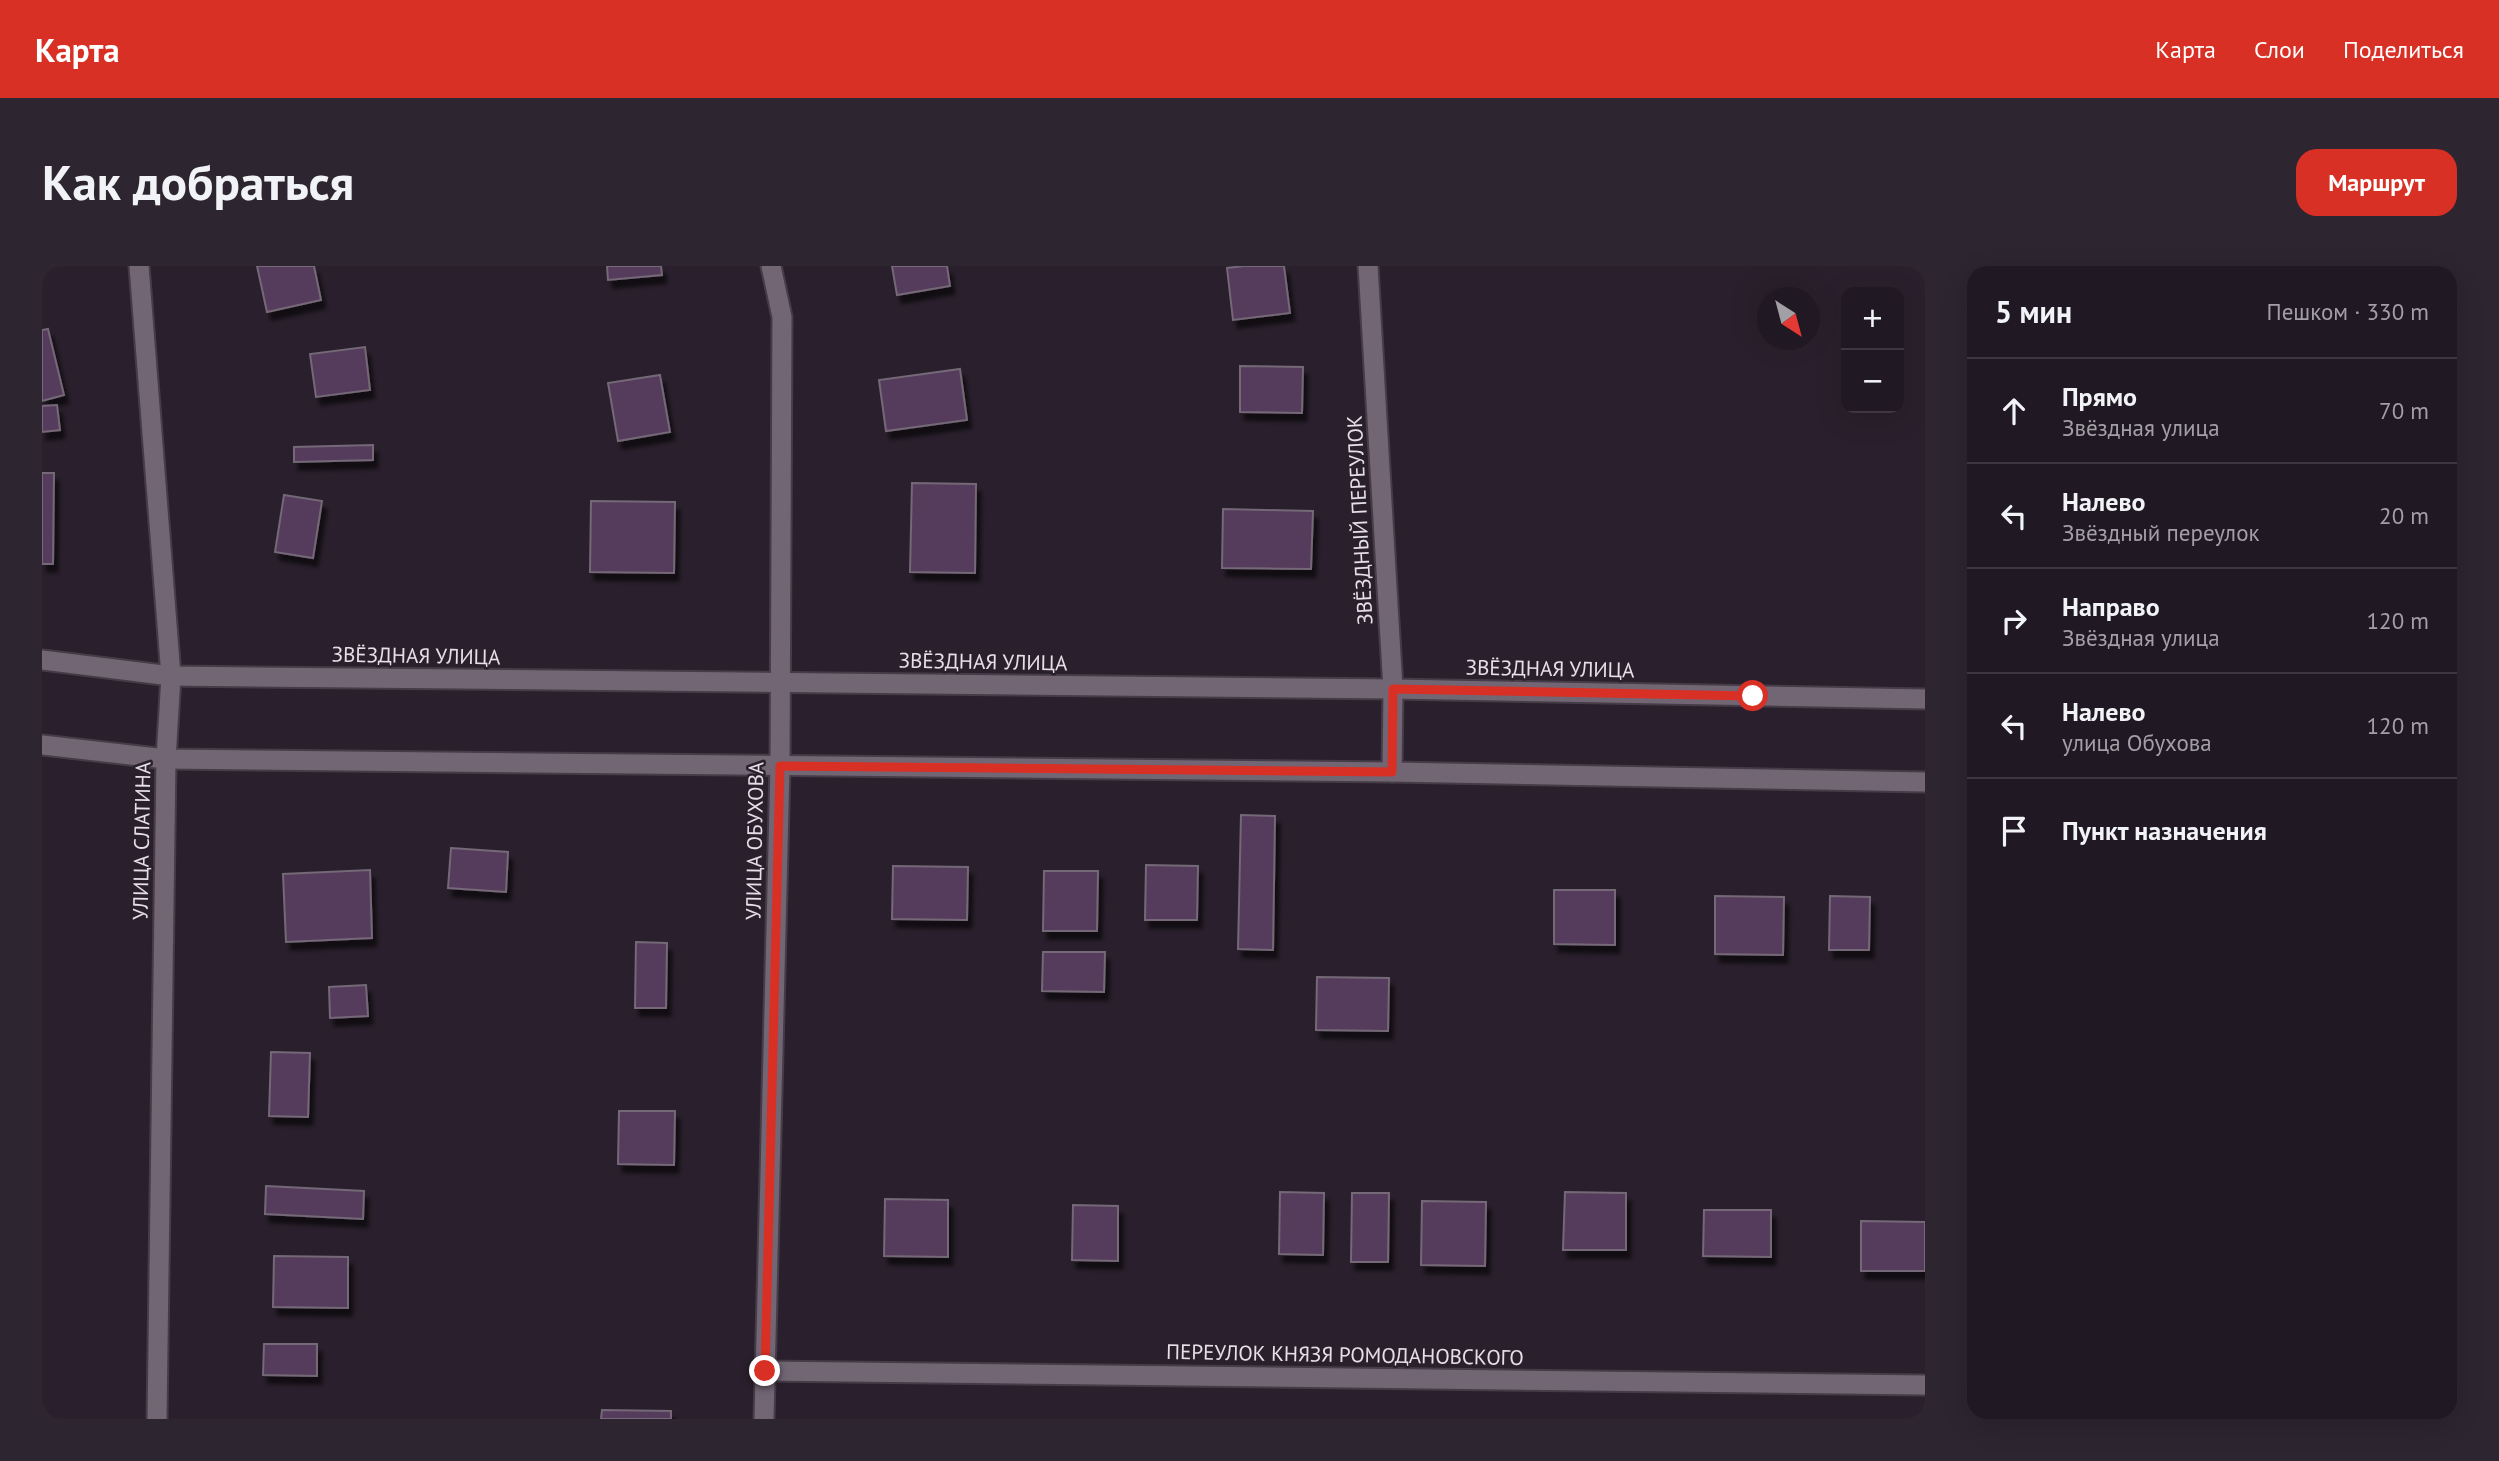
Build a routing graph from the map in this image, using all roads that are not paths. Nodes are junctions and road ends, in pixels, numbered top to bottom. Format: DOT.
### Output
graph roads {
  1 [pos="139,266"];
  2 [pos="771,266"];
  3 [pos="1368,266"];
  4 [pos="42,660"];
  5 [pos="171,676"];
  6 [pos="781,683"];
  7 [pos="1393,689"];
  8 [pos="1925,699"];
  9 [pos="42,746"];
  10 [pos="166,759"];
  11 [pos="780,766"];
  12 [pos="1392,772"];
  13 [pos="1925,782"];
  14 [pos="765,1371"];
  15 [pos="1925,1385"];
  16 [pos="157,1419"];
  17 [pos="764,1419"];
  1 -- 5 [label="street, УЛИЦА СЛАТИНА"];
  2 -- 6 [label="street, УЛИЦА ОБУХОВА"];
  3 -- 7 [label="street, ЗВЁЗДНЫЙ ПЕРЕУЛОК"];
  4 -- 5 [label="street, ЗВЁЗДНАЯ УЛИЦА"];
  5 -- 6 [label="street, ЗВЁЗДНАЯ УЛИЦА"];
  5 -- 10 [label="street, УЛИЦА СЛАТИНА"];
  6 -- 7 [label="street, ЗВЁЗДНАЯ УЛИЦА"];
  6 -- 11 [label="street, УЛИЦА ОБУХОВА"];
  7 -- 8 [label="street, ЗВЁЗДНАЯ УЛИЦА"];
  7 -- 12 [label="street, ЗВЁЗДНЫЙ ПЕРЕУЛОК"];
  9 -- 10 [label="street"];
  10 -- 11 [label="street"];
  10 -- 16 [label="street, УЛИЦА СЛАТИНА"];
  11 -- 12 [label="street"];
  11 -- 14 [label="street, УЛИЦА ОБУХОВА"];
  12 -- 13 [label="street"];
  14 -- 15 [label="street, ПЕРЕУЛОК КНЯЗЯ РОМОДАНОВСКОГО"];
  14 -- 17 [label="street, УЛИЦА ОБУХОВА"];
}
